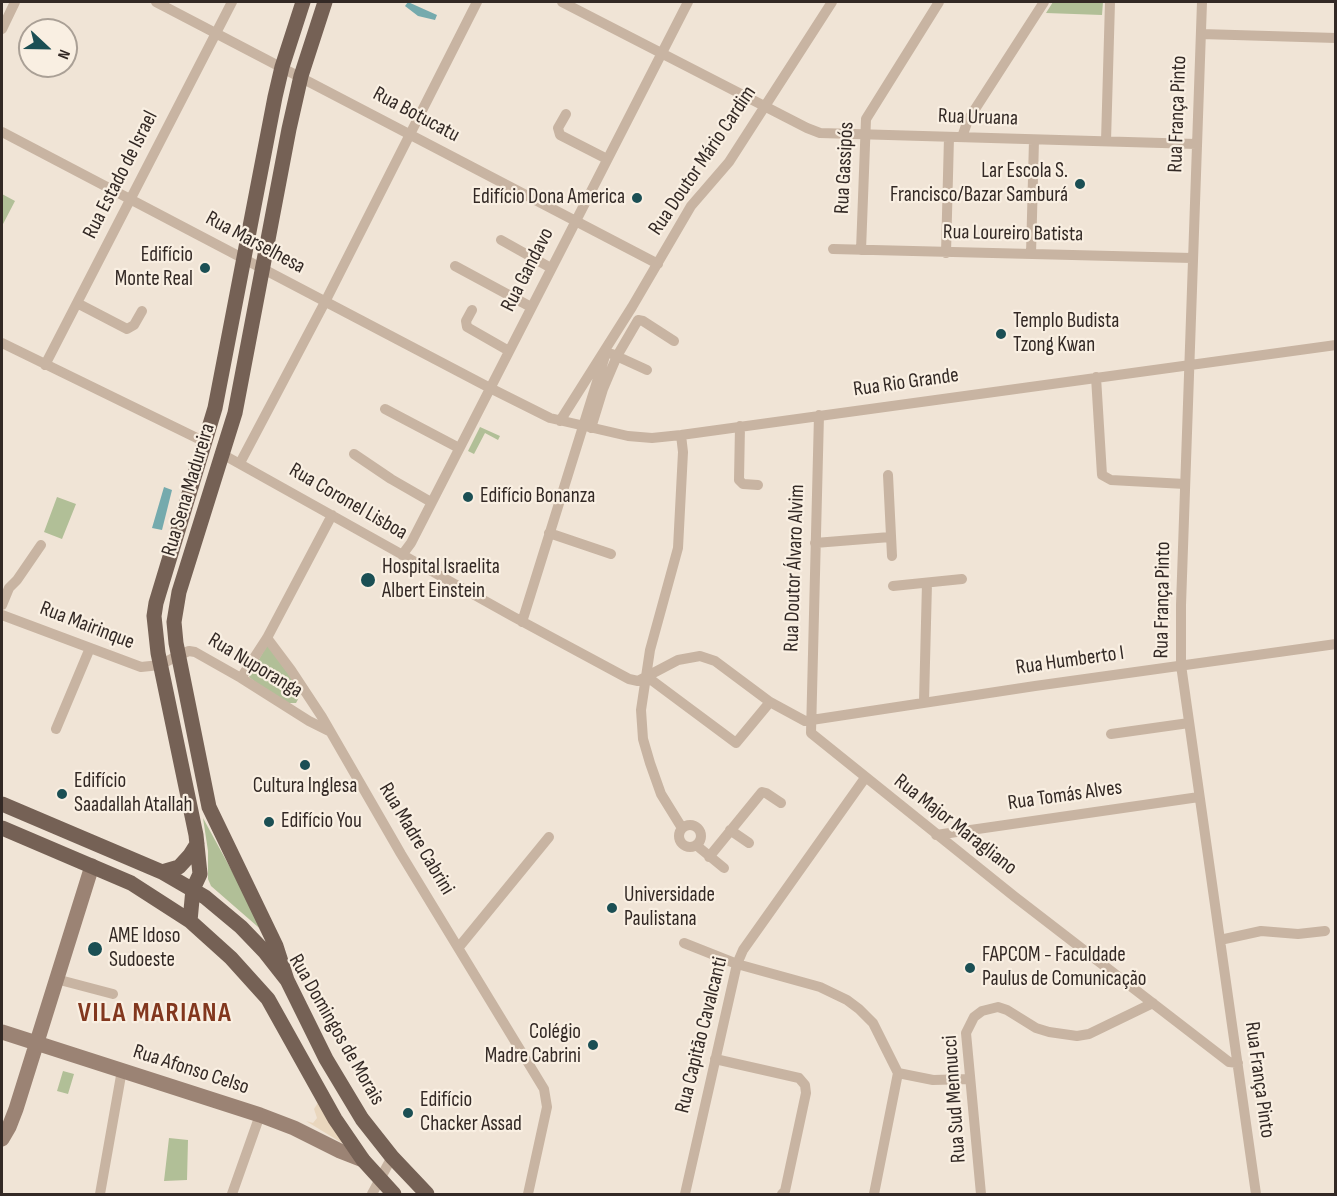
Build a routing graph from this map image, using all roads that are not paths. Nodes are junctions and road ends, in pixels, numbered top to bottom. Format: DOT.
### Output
graph roads {
  1 [pos="15,2"];
  2 [pos="157,2"];
  3 [pos="232,2"];
  4 [pos="303,2"];
  5 [pos="325,2"];
  6 [pos="477,2"];
  7 [pos="562,2"];
  8 [pos="688,2"];
  9 [pos="832,2"];
  10 [pos="939,2"];
  11 [pos="1042,2"];
  12 [pos="1110,2"];
  13 [pos="1202,2"];
  14 [pos="2,29"];
  15 [pos="216,33"];
  16 [pos="1201,34"];
  17 [pos="1335,38"];
  18 [pos="662,53"];
  19 [pos="282,67"];
  20 [pos="301,76"];
  21 [pos="764,106"];
  22 [pos="566,114"];
  23 [pos="2,132"];
  24 [pos="409,134"];
  25 [pos="864,135"];
  26 [pos="949,137"];
  27 [pos="962,137"];
  28 [pos="1034,140"];
  29 [pos="1106,141"];
  30 [pos="1196,144"];
  31 [pos="607,159"];
  32 [pos="131,199"];
  33 [pos="575,221"];
  34 [pos="501,240"];
  35 [pos="833,249"];
  36 [pos="861,250"];
  37 [pos="946,253"];
  38 [pos="1032,254"];
  39 [pos="1192,258"];
  40 [pos="243,259"];
  41 [pos="658,264"];
  42 [pos="454,266"];
  43 [pos="551,268"];
  44 [pos="262,269"];
  45 [pos="325,302"];
  46 [pos="77,303"];
  47 [pos="531,307"];
  48 [pos="472,310"];
  49 [pos="142,311"];
  50 [pos="674,341"];
  51 [pos="2,343"];
  52 [pos="1335,345"];
  53 [pos="609,350"];
  54 [pos="509,351"];
  55 [pos="1189,364"];
  56 [pos="45,365"];
  57 [pos="647,370"];
  58 [pos="1096,377"];
  59 [pos="490,388"];
  60 [pos="385,409"];
  61 [pos="819,415"];
  62 [pos="560,421"];
  63 [pos="740,426"];
  64 [pos="587,427"];
  65 [pos="681,435"];
  66 [pos="205,442"];
  67 [pos="459,448"];
  68 [pos="222,454"];
  69 [pos="354,454"];
  70 [pos="240,463"];
  71 [pos="888,475"];
  72 [pos="1185,484"];
  73 [pos="758,485"];
  74 [pos="431,502"];
  75 [pos="332,515"];
  76 [pos="549,533"];
  77 [pos="890,537"];
  78 [pos="815,543"];
  79 [pos="41,545"];
  80 [pos="611,554"];
  81 [pos="402,555"];
  82 [pos="892,556"];
  83 [pos="962,579"];
  84 [pos="927,583"];
  85 [pos="893,586"];
  86 [pos="2,605"];
  87 [pos="2,615"];
  88 [pos="522,622"];
  89 [pos="267,638"];
  90 [pos="1335,644"];
  91 [pos="90,648"];
  92 [pos="179,655"];
  93 [pos="160,665"];
  94 [pos="1181,665"];
  95 [pos="646,676"];
  96 [pos="241,678"];
  97 [pos="306,692"];
  98 [pos="770,702"];
  99 [pos="924,702"];
  100 [pos="291,710"];
  101 [pos="810,722"];
  102 [pos="1189,723"];
  103 [pos="56,729"];
  104 [pos="329,731"];
  105 [pos="1110,734"];
  106 [pos="865,778"];
  107 [pos="1199,797"];
  108 [pos="781,803"];
  109 [pos="2,804"];
  110 [pos="2,828"];
  111 [pos="682,828"];
  112 [pos="730,830"];
  113 [pos="936,835"];
  114 [pos="549,837"];
  115 [pos="749,843"];
  116 [pos="197,844"];
  117 [pos="696,845"];
  118 [pos="123,854"];
  119 [pos="709,857"];
  120 [pos="92,866"];
  121 [pos="724,868"];
  122 [pos="162,872"];
  123 [pos="193,889"];
  124 [pos="190,921"];
  125 [pos="1326,931"];
  126 [pos="1221,940"];
  127 [pos="684,943"];
  128 [pos="459,947"];
  129 [pos="737,964"];
  130 [pos="56,979"];
  131 [pos="287,980"];
  132 [pos="113,994"];
  133 [pos="1153,1003"];
  134 [pos="2,1032"];
  135 [pos="37,1044"];
  136 [pos="715,1059"];
  137 [pos="1238,1063"];
  138 [pos="122,1070"];
  139 [pos="898,1073"];
  140 [pos="970,1079"];
  141 [pos="260,1115"];
  142 [pos="2,1139"];
  143 [pos="392,1157"];
  144 [pos="363,1160"];
  145 [pos="380,1180"];
  146 [pos="100,1194"];
  147 [pos="232,1194"];
  148 [pos="372,1194"];
  149 [pos="394,1194"];
  150 [pos="427,1194"];
  151 [pos="528,1194"];
  152 [pos="685,1194"];
  153 [pos="782,1194"];
  154 [pos="874,1194"];
  155 [pos="981,1194"];
  156 [pos="1256,1194"];
  1 -- 14 [label="street"];
  2 -- 15 [label="street, Rua Botucatu"];
  3 -- 15 [label="street, Rua Estado de Israel"];
  4 -- 19 [label="main road, Rua Sena Madureira"];
  5 -- 20 [label="main road, Rua Sena Madureira"];
  6 -- 24 [label="street"];
  7 -- 18 [label="street, Rua Uruana"];
  8 -- 18 [label="street, Rua Gandavo"];
  9 -- 21 [label="street, Rua Doutor Mário Cardim"];
  10 -- 25 [label="street, Rua Gassipós"];
  11 -- 27 [label="street"];
  12 -- 29 [label="street"];
  13 -- 16 [label="street, Rua França Pinto"];
  15 -- 19 [label="street, Rua Botucatu"];
  15 -- 32 [label="street, Rua Estado de Israel"];
  16 -- 17 [label="street"];
  16 -- 30 [label="street, Rua França Pinto"];
  18 -- 21 [label="street, Rua Uruana"];
  18 -- 31 [label="street, Rua Gandavo"];
  19 -- 20 [label="street, Rua Botucatu"];
  19 -- 40 [label="main road, Rua Sena Madureira"];
  20 -- 24 [label="street, Rua Botucatu"];
  20 -- 44 [label="main road, Rua Sena Madureira"];
  21 -- 25 [label="street, Rua Uruana"];
  21 -- 41 [label="street, Rua Doutor Mário Cardim"];
  22 -- 31 [label="street"];
  23 -- 32 [label="street, Rua Marselhesa"];
  24 -- 33 [label="street, Rua Botucatu"];
  24 -- 45 [label="street"];
  25 -- 26 [label="street, Rua Uruana"];
  25 -- 36 [label="street, Rua Gassipós"];
  26 -- 27 [label="street, Rua Uruana"];
  26 -- 37 [label="street"];
  27 -- 28 [label="street, Rua Uruana"];
  28 -- 29 [label="street, Rua Uruana"];
  28 -- 38 [label="street"];
  29 -- 30 [label="street, Rua Uruana"];
  30 -- 39 [label="street, Rua França Pinto"];
  31 -- 33 [label="street, Rua Gandavo"];
  32 -- 40 [label="street, Rua Marselhesa"];
  32 -- 46 [label="street, Rua Estado de Israel"];
  33 -- 41 [label="street, Rua Botucatu"];
  33 -- 43 [label="street, Rua Gandavo"];
  34 -- 43 [label="street"];
  35 -- 36 [label="street, Rua Loureiro Batista"];
  36 -- 37 [label="street, Rua Loureiro Batista"];
  37 -- 38 [label="street, Rua Loureiro Batista"];
  38 -- 39 [label="street, Rua Loureiro Batista"];
  39 -- 55 [label="street, Rua França Pinto"];
  40 -- 44 [label="street, Rua Marselhesa"];
  40 -- 66 [label="main road, Rua Sena Madureira"];
  41 -- 53 [label="street, Rua Doutor Mário Cardim"];
  42 -- 47 [label="street"];
  43 -- 47 [label="street, Rua Gandavo"];
  44 -- 45 [label="street, Rua Marselhesa"];
  44 -- 68 [label="main road, Rua Sena Madureira"];
  45 -- 59 [label="street, Rua Marselhesa"];
  45 -- 70 [label="street"];
  46 -- 49 [label="street"];
  46 -- 56 [label="street, Rua Estado de Israel"];
  47 -- 54 [label="street, Rua Gandavo"];
  48 -- 54 [label="street"];
  50 -- 53 [label="street"];
  51 -- 56 [label="street"];
  52 -- 55 [label="street, Rua Rio Grande"];
  53 -- 57 [label="street"];
  53 -- 62 [label="street, Rua Doutor Mário Cardim"];
  53 -- 64 [label="street, Rua Doutor Mário Cardim"];
  54 -- 59 [label="street, Rua Gandavo"];
  55 -- 58 [label="street, Rua Rio Grande"];
  55 -- 72 [label="street, Rua França Pinto"];
  56 -- 66 [label="street"];
  58 -- 61 [label="street, Rua Rio Grande"];
  58 -- 72 [label="street"];
  59 -- 62 [label="street, Rua Rio Grande"];
  59 -- 67 [label="street, Rua Gandavo"];
  60 -- 67 [label="street"];
  61 -- 63 [label="street, Rua Rio Grande"];
  61 -- 78 [label="street, Rua Doutor Álvaro Alvim"];
  62 -- 64 [label="street, Rua Rio Grande"];
  63 -- 65 [label="street, Rua Rio Grande"];
  63 -- 73 [label="street"];
  64 -- 65 [label="street, Rua Rio Grande"];
  64 -- 76 [label="street, Rua Doutor Mário Cardim"];
  65 -- 95 [label="street"];
  66 -- 93 [label="main road, Rua Sena Madureira"];
  67 -- 74 [label="street, Rua Gandavo"];
  68 -- 70 [label="street, Rua Coronel Lisboa"];
  68 -- 92 [label="main road, Rua Sena Madureira"];
  69 -- 74 [label="street"];
  70 -- 75 [label="street, Rua Coronel Lisboa"];
  71 -- 77 [label="street"];
  72 -- 94 [label="street, Rua França Pinto"];
  74 -- 81 [label="street, Rua Gandavo"];
  75 -- 81 [label="street, Rua Coronel Lisboa"];
  75 -- 89 [label="street"];
  76 -- 80 [label="street"];
  76 -- 88 [label="street, Rua Doutor Mário Cardim"];
  77 -- 78 [label="street"];
  77 -- 82 [label="street"];
  78 -- 101 [label="street, Rua Doutor Álvaro Alvim"];
  79 -- 86 [label="street"];
  81 -- 88 [label="street, Rua Coronel Lisboa"];
  83 -- 84 [label="street"];
  84 -- 85 [label="street"];
  84 -- 99 [label="street"];
  87 -- 91 [label="street, Rua Mairinque"];
  88 -- 95 [label="street, Rua Coronel Lisboa"];
  89 -- 96 [label="street"];
  89 -- 97 [label="street, Rua Madre Cabrini"];
  90 -- 94 [label="street, Rua Humberto I"];
  91 -- 93 [label="street, Rua Mairinque"];
  91 -- 103 [label="street"];
  92 -- 93 [label="street, Rua Nuporanga"];
  92 -- 96 [label="street, Rua Nuporanga"];
  92 -- 131 [label="main road, Rua Sena Madureira"];
  93 -- 116 [label="main road, Rua Sena Madureira"];
  94 -- 99 [label="street, Rua Humberto I"];
  94 -- 102 [label="street, Rua França Pinto"];
  95 -- 98 [label="street"];
  95 -- 98 [label="street"];
  95 -- 111 [label="street"];
  96 -- 100 [label="street, Rua Nuporanga"];
  97 -- 100 [label="street"];
  97 -- 104 [label="street, Rua Madre Cabrini"];
  98 -- 101 [label="street"];
  99 -- 101 [label="street, Rua Humberto I"];
  100 -- 104 [label="street, Rua Nuporanga"];
  101 -- 106 [label="street, Rua Major Maragliano"];
  102 -- 105 [label="street"];
  102 -- 107 [label="street, Rua França Pinto"];
  104 -- 128 [label="street, Rua Madre Cabrini"];
  106 -- 113 [label="street, Rua Major Maragliano"];
  106 -- 129 [label="street, Rua Capitão Cavalcanti"];
  107 -- 113 [label="street, Rua Tomás Alves"];
  107 -- 126 [label="street, Rua França Pinto"];
  108 -- 112 [label="street"];
  109 -- 118 [label="main road, Rua Domingos de Morais"];
  110 -- 120 [label="main road, Rua Domingos de Morais"];
  111 -- 117 [label="street"];
  111 -- 117 [label="street"];
  112 -- 115 [label="street"];
  112 -- 119 [label="street"];
  113 -- 133 [label="street, Rua Major Maragliano"];
  114 -- 128 [label="street"];
  116 -- 122 [label="main road"];
  116 -- 123 [label="main road, Rua Sena Madureira"];
  117 -- 119 [label="street"];
  118 -- 120 [label="main road"];
  118 -- 122 [label="main road, Rua Domingos de Morais"];
  119 -- 121 [label="street"];
  120 -- 124 [label="main road, Rua Domingos de Morais"];
  120 -- 130 [label="street"];
  122 -- 123 [label="main road, Rua Domingos de Morais"];
  123 -- 124 [label="main road, Rua Sena Madureira"];
  123 -- 131 [label="main road, Rua Domingos de Morais"];
  124 -- 144 [label="main road, Rua Domingos de Morais"];
  125 -- 126 [label="street"];
  126 -- 137 [label="street, Rua França Pinto"];
  127 -- 129 [label="street"];
  128 -- 151 [label="street, Rua Madre Cabrini"];
  129 -- 136 [label="street, Rua Capitão Cavalcanti"];
  129 -- 139 [label="street"];
  130 -- 132 [label="street"];
  130 -- 135 [label="street"];
  131 -- 143 [label="main road, Rua Domingos de Morais"];
  133 -- 137 [label="street, Rua Major Maragliano"];
  133 -- 140 [label="street, Rua Sud Mennucci"];
  134 -- 135 [label="street, Rua Afonso Celso"];
  135 -- 138 [label="street, Rua Afonso Celso"];
  135 -- 142 [label="street"];
  136 -- 152 [label="street, Rua Capitão Cavalcanti"];
  136 -- 153 [label="street"];
  137 -- 156 [label="street, Rua França Pinto"];
  138 -- 141 [label="street, Rua Afonso Celso"];
  138 -- 146 [label="street"];
  139 -- 140 [label="street"];
  139 -- 154 [label="street"];
  140 -- 155 [label="street, Rua Sud Mennucci"];
  141 -- 144 [label="street, Rua Afonso Celso"];
  141 -- 147 [label="street"];
  143 -- 145 [label="street"];
  143 -- 150 [label="main road, Rua Domingos de Morais"];
  144 -- 145 [label="main road, Rua Domingos de Morais"];
  145 -- 148 [label="street"];
  145 -- 149 [label="main road, Rua Domingos de Morais"];
}
